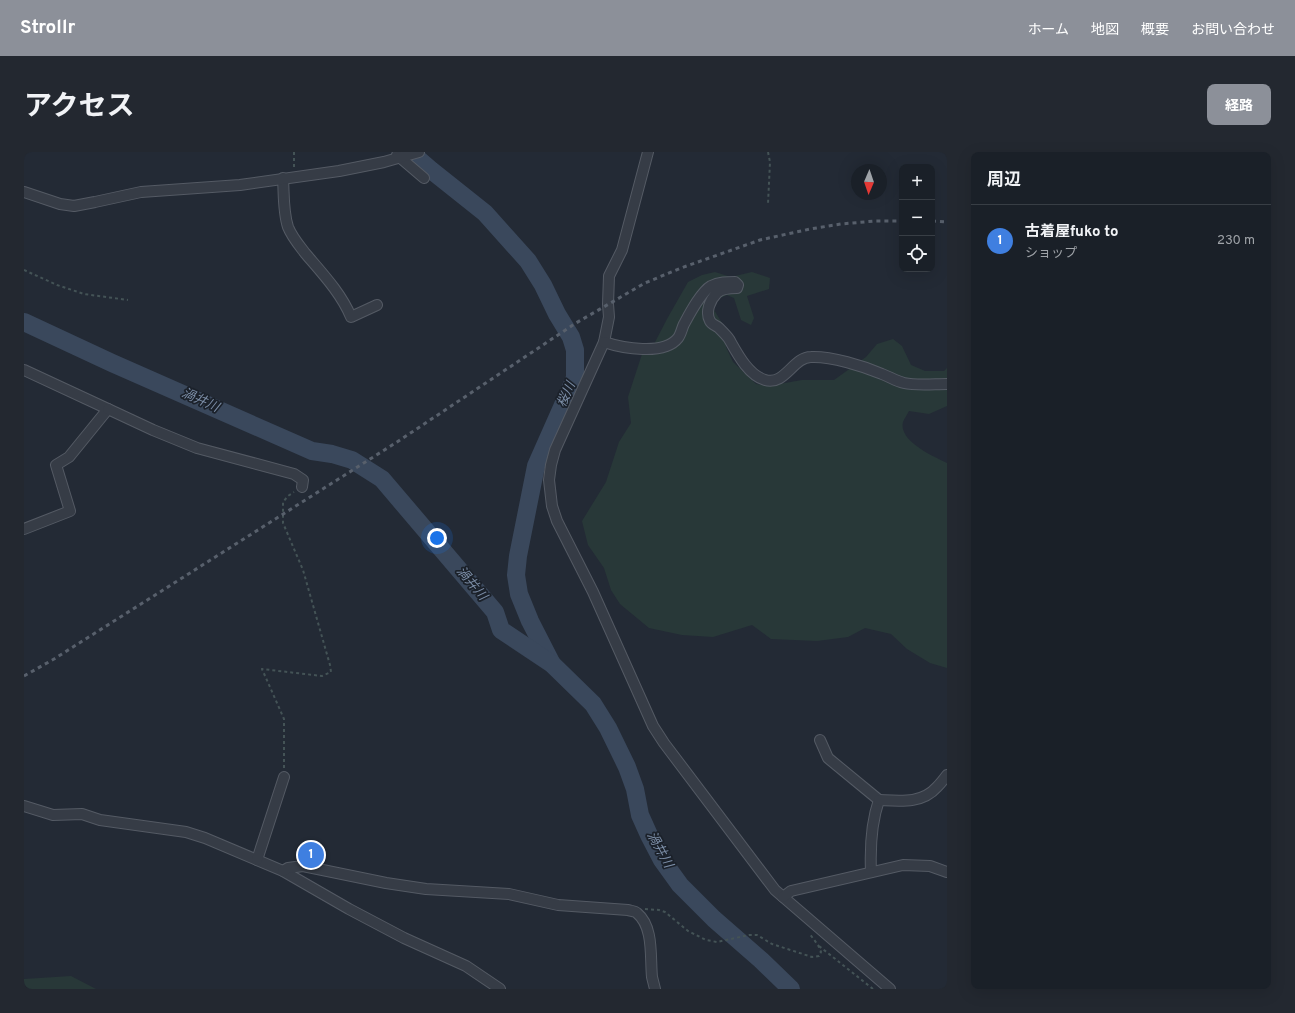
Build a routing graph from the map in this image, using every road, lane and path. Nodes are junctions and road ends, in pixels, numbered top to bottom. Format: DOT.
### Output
graph roads {
  1 [pos="294,152"];
  2 [pos="419,152"];
  3 [pos="648,152"];
  4 [pos="768,152"];
  5 [pos="399,155"];
  6 [pos="294,177"];
  7 [pos="283,178"];
  8 [pos="424,178"];
  9 [pos="24,192"];
  10 [pos="768,204"];
  11 [pos="24,270"];
  12 [pos="128,300"];
  13 [pos="377,305"];
  14 [pos="604,342"];
  15 [pos="24,370"];
  16 [pos="947,384"];
  17 [pos="108,409"];
  18 [pos="302,487"];
  19 [pos="24,530"];
  20 [pos="820,740"];
  21 [pos="947,775"];
  22 [pos="284,777"];
  23 [pos="879,800"];
  24 [pos="24,806"];
  25 [pos="257,860"];
  26 [pos="283,871"];
  27 [pos="871,872"];
  28 [pos="947,872"];
  29 [pos="783,897"];
  30 [pos="637,912"];
  31 [pos="804,927"];
  32 [pos="818,945"];
  33 [pos="500,989"];
  34 [pos="655,989"];
  35 [pos="873,989"];
  36 [pos="890,989"];
  1 -- 6 [label="path"];
  2 -- 5 [label="street"];
  3 -- 14 [label="street"];
  4 -- 10 [label="path"];
  5 -- 6 [label="street"];
  5 -- 8 [label="street"];
  6 -- 7 [label="street"];
  7 -- 9 [label="street"];
  7 -- 13 [label="street"];
  11 -- 12 [label="path"];
  14 -- 16 [label="street"];
  14 -- 29 [label="street"];
  15 -- 17 [label="street"];
  17 -- 18 [label="street"];
  17 -- 19 [label="street"];
  18 -- 22 [label="path"];
  20 -- 23 [label="street"];
  21 -- 23 [label="street"];
  22 -- 25 [label="street"];
  23 -- 27 [label="street"];
  24 -- 25 [label="street"];
  25 -- 26 [label="street"];
  26 -- 30 [label="street"];
  26 -- 33 [label="street"];
  27 -- 28 [label="street"];
  27 -- 29 [label="street"];
  29 -- 36 [label="street"];
  30 -- 32 [label="path"];
  30 -- 34 [label="street"];
  31 -- 32 [label="path"];
  32 -- 35 [label="path"];
}
